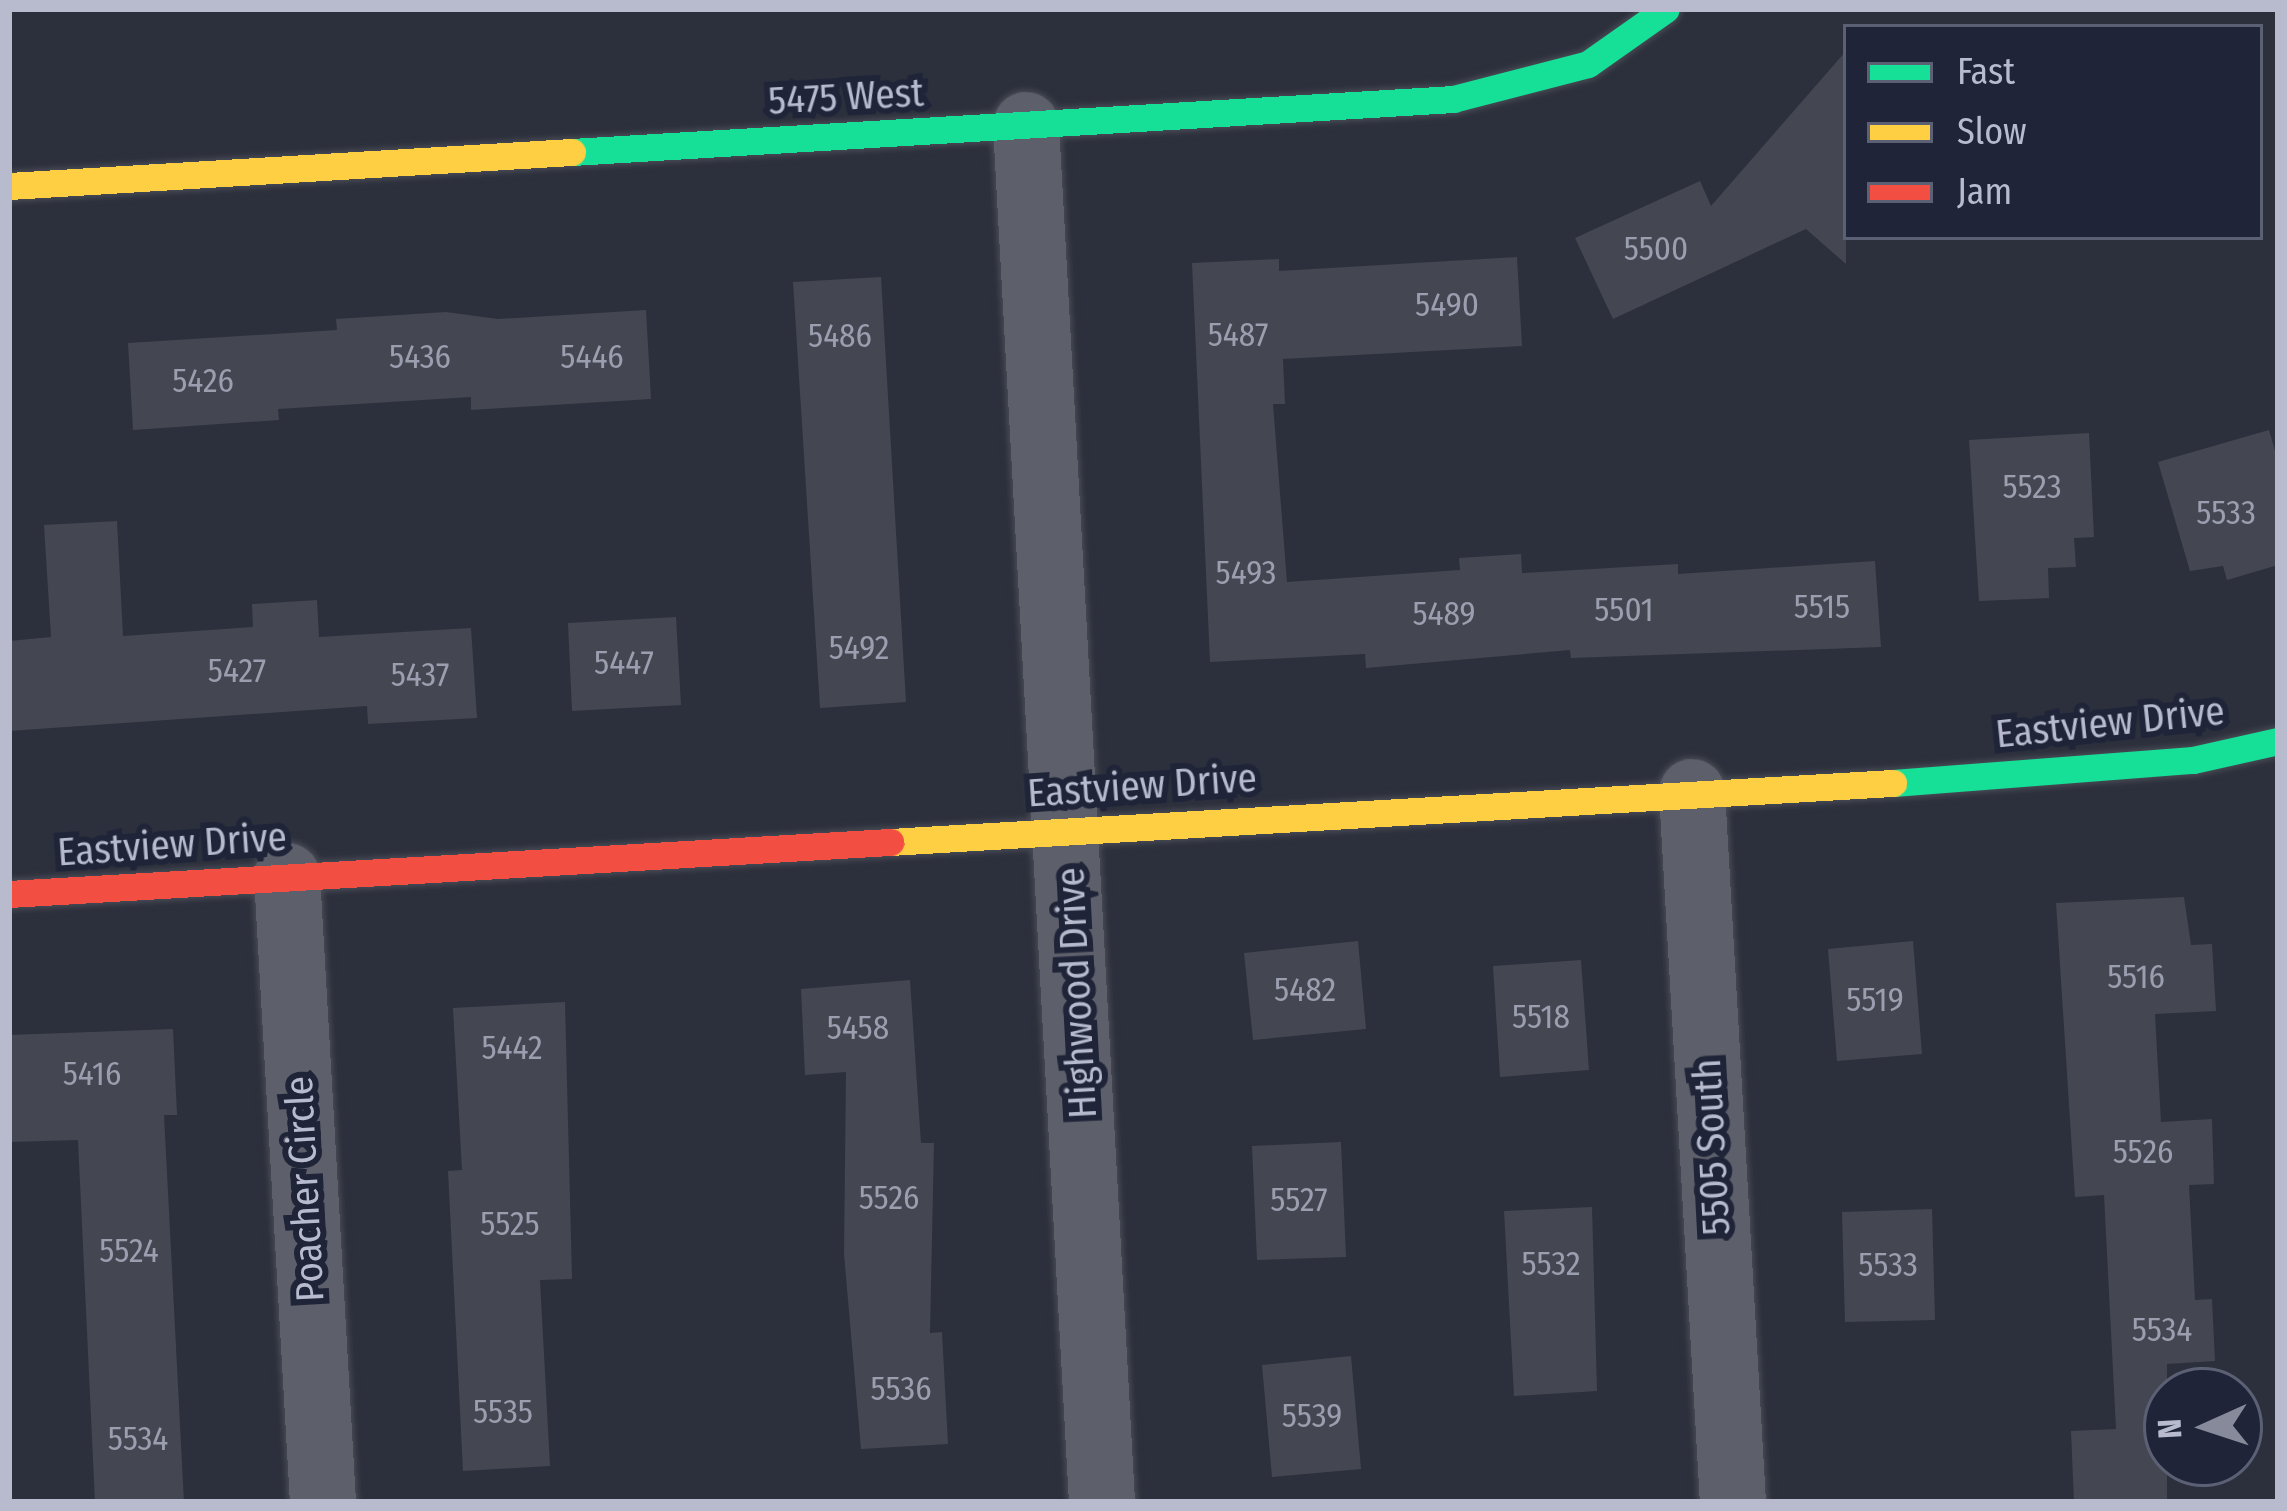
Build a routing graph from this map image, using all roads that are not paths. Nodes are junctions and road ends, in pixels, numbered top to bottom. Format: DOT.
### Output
graph roads {
  1 [pos="1666,9"];
  2 [pos="1026,125"];
  3 [pos="9,186"];
  4 [pos="2278,741"];
  5 [pos="1692,792"];
  6 [pos="1069,830"];
  7 [pos="287,876"];
  8 [pos="9,894"];
  9 [pos="323,1502"];
  10 [pos="1102,1502"];
  11 [pos="1732,1502"];
  1 -- 2 [label="street, 5475 West"];
  2 -- 3 [label="street, 5475 West"];
  2 -- 6 [label="street, Highwood Drive"];
  4 -- 5 [label="street, Eastview Drive"];
  5 -- 6 [label="street, Eastview Drive"];
  5 -- 11 [label="street, 5505 South"];
  6 -- 7 [label="street, Eastview Drive"];
  6 -- 10 [label="street, Highwood Drive"];
  7 -- 8 [label="street, Eastview Drive"];
  7 -- 9 [label="street, Poacher Circle"];
}
